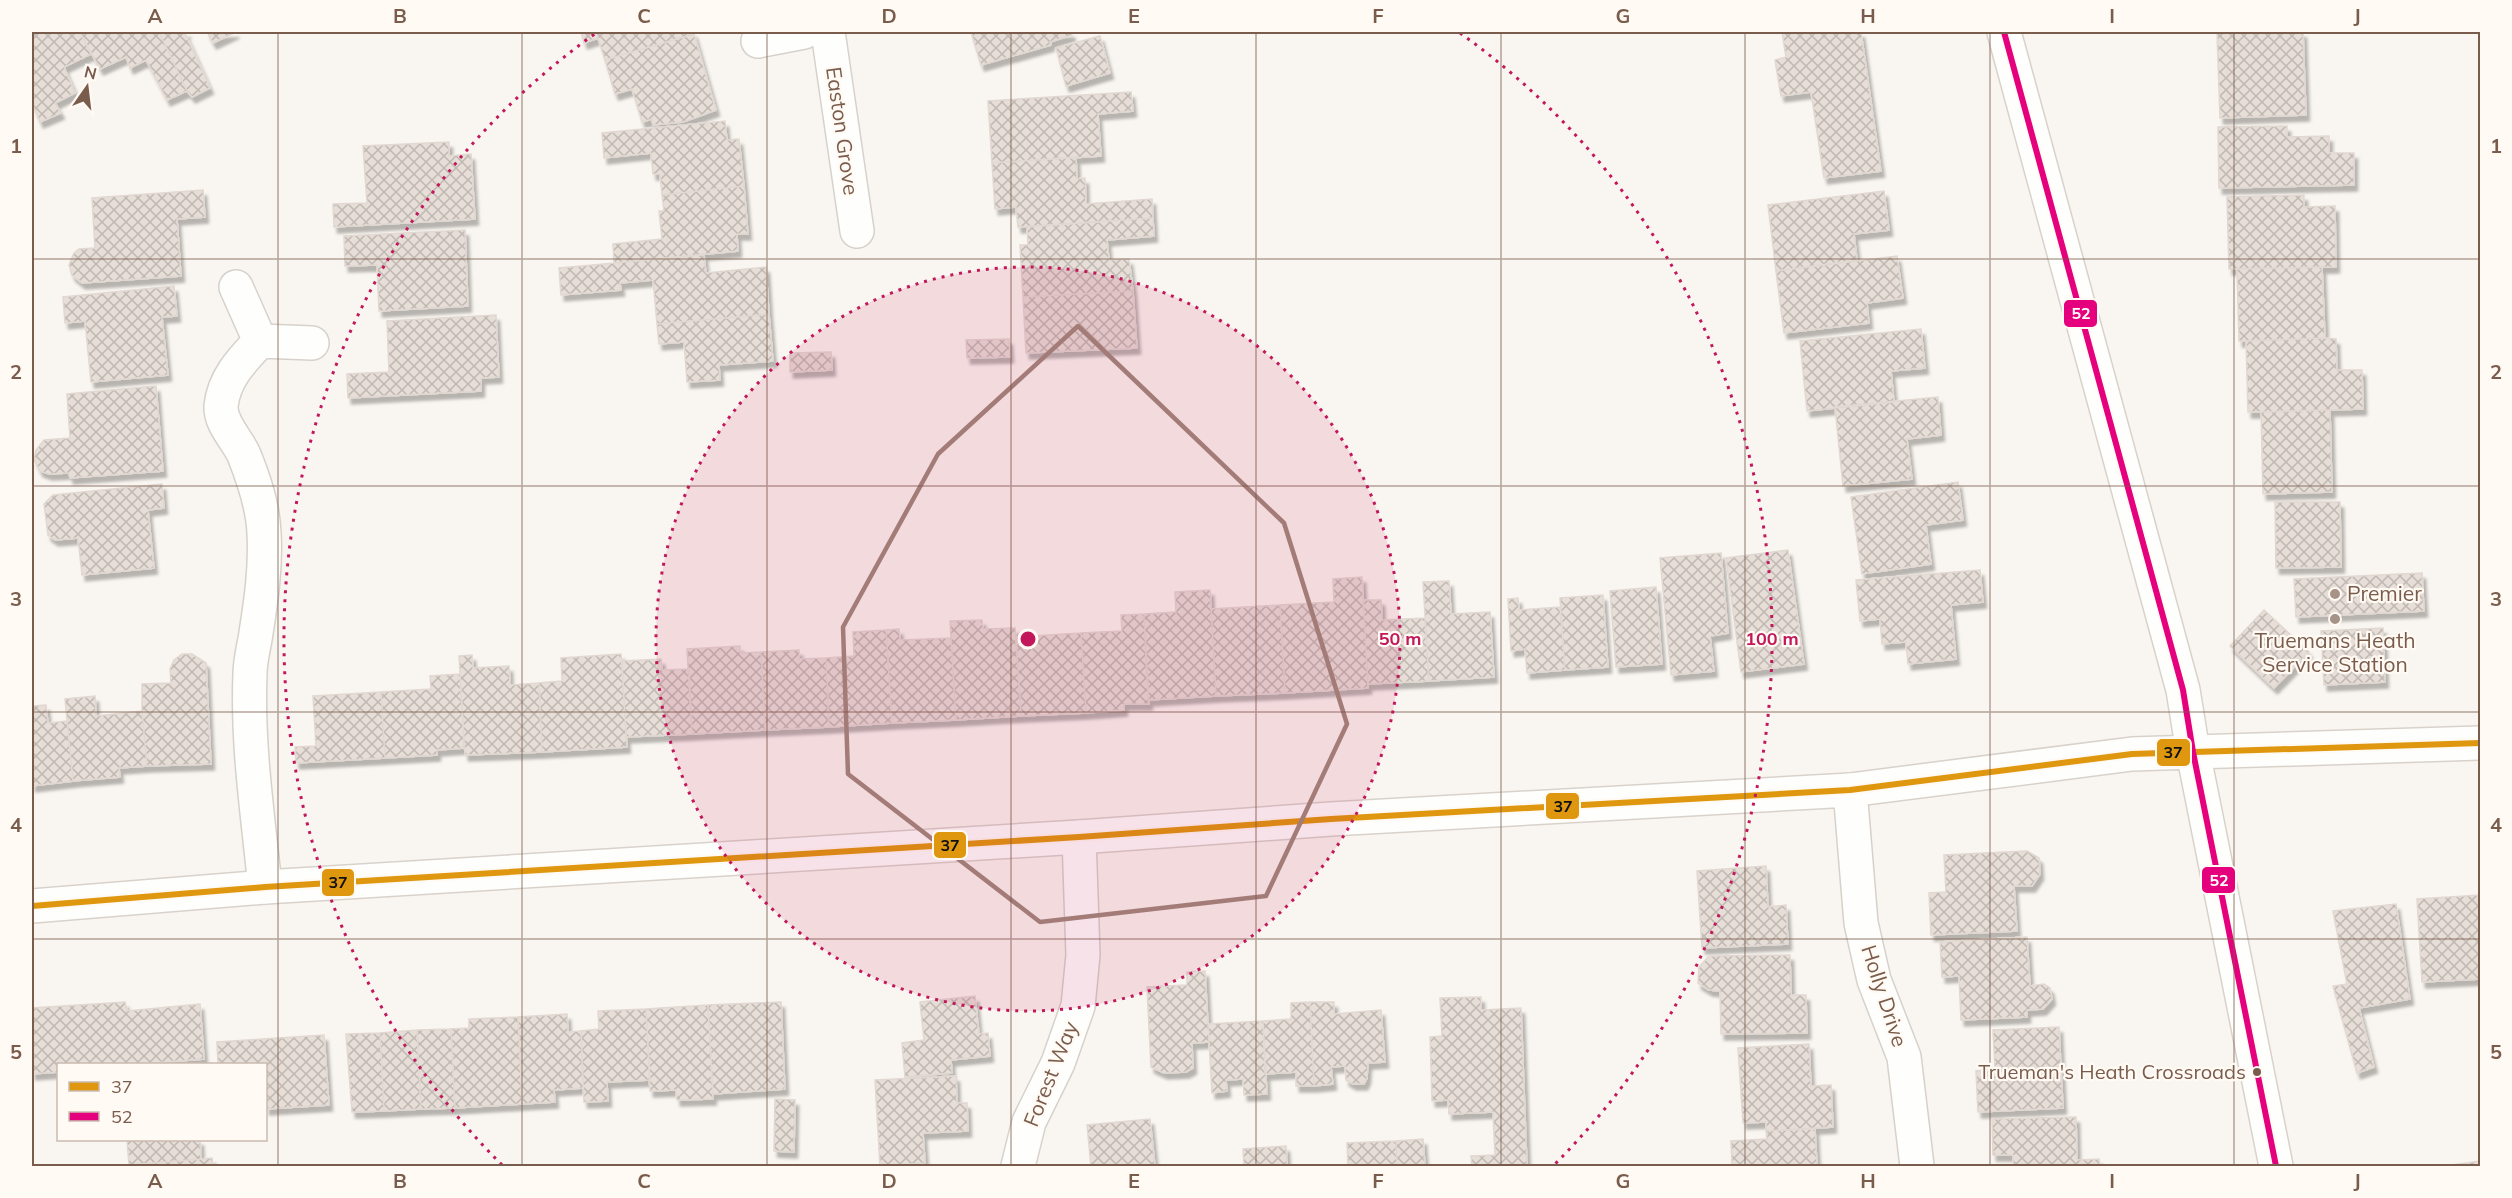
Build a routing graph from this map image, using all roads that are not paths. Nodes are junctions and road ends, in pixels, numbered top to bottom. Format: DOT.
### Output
graph roads {
  1 [pos="804,32"];
  2 [pos="828,32"];
  3 [pos="2004,32"];
  4 [pos="758,41"];
  5 [pos="856,231"];
  6 [pos="236,287"];
  7 [pos="260,340"];
  8 [pos="312,343"];
  9 [pos="2481,743"];
  10 [pos="2193,752"];
  11 [pos="1850,790"];
  12 [pos="1079,837"];
  13 [pos="265,887"];
  14 [pos="32,906"];
  15 [pos="1018,1167"];
  16 [pos="1917,1167"];
  17 [pos="2276,1167"];
  1 -- 4 [label="street"];
  2 -- 5 [label="street, Easton Grove"];
  3 -- 10 [label="street"];
  6 -- 7 [label="street"];
  7 -- 8 [label="street"];
  7 -- 13 [label="street"];
  9 -- 10 [label="street"];
  10 -- 11 [label="street"];
  10 -- 17 [label="street"];
  11 -- 12 [label="street"];
  11 -- 16 [label="street, Holly Drive"];
  12 -- 13 [label="street"];
  12 -- 15 [label="street, Forest Way"];
  13 -- 14 [label="street"];
}
